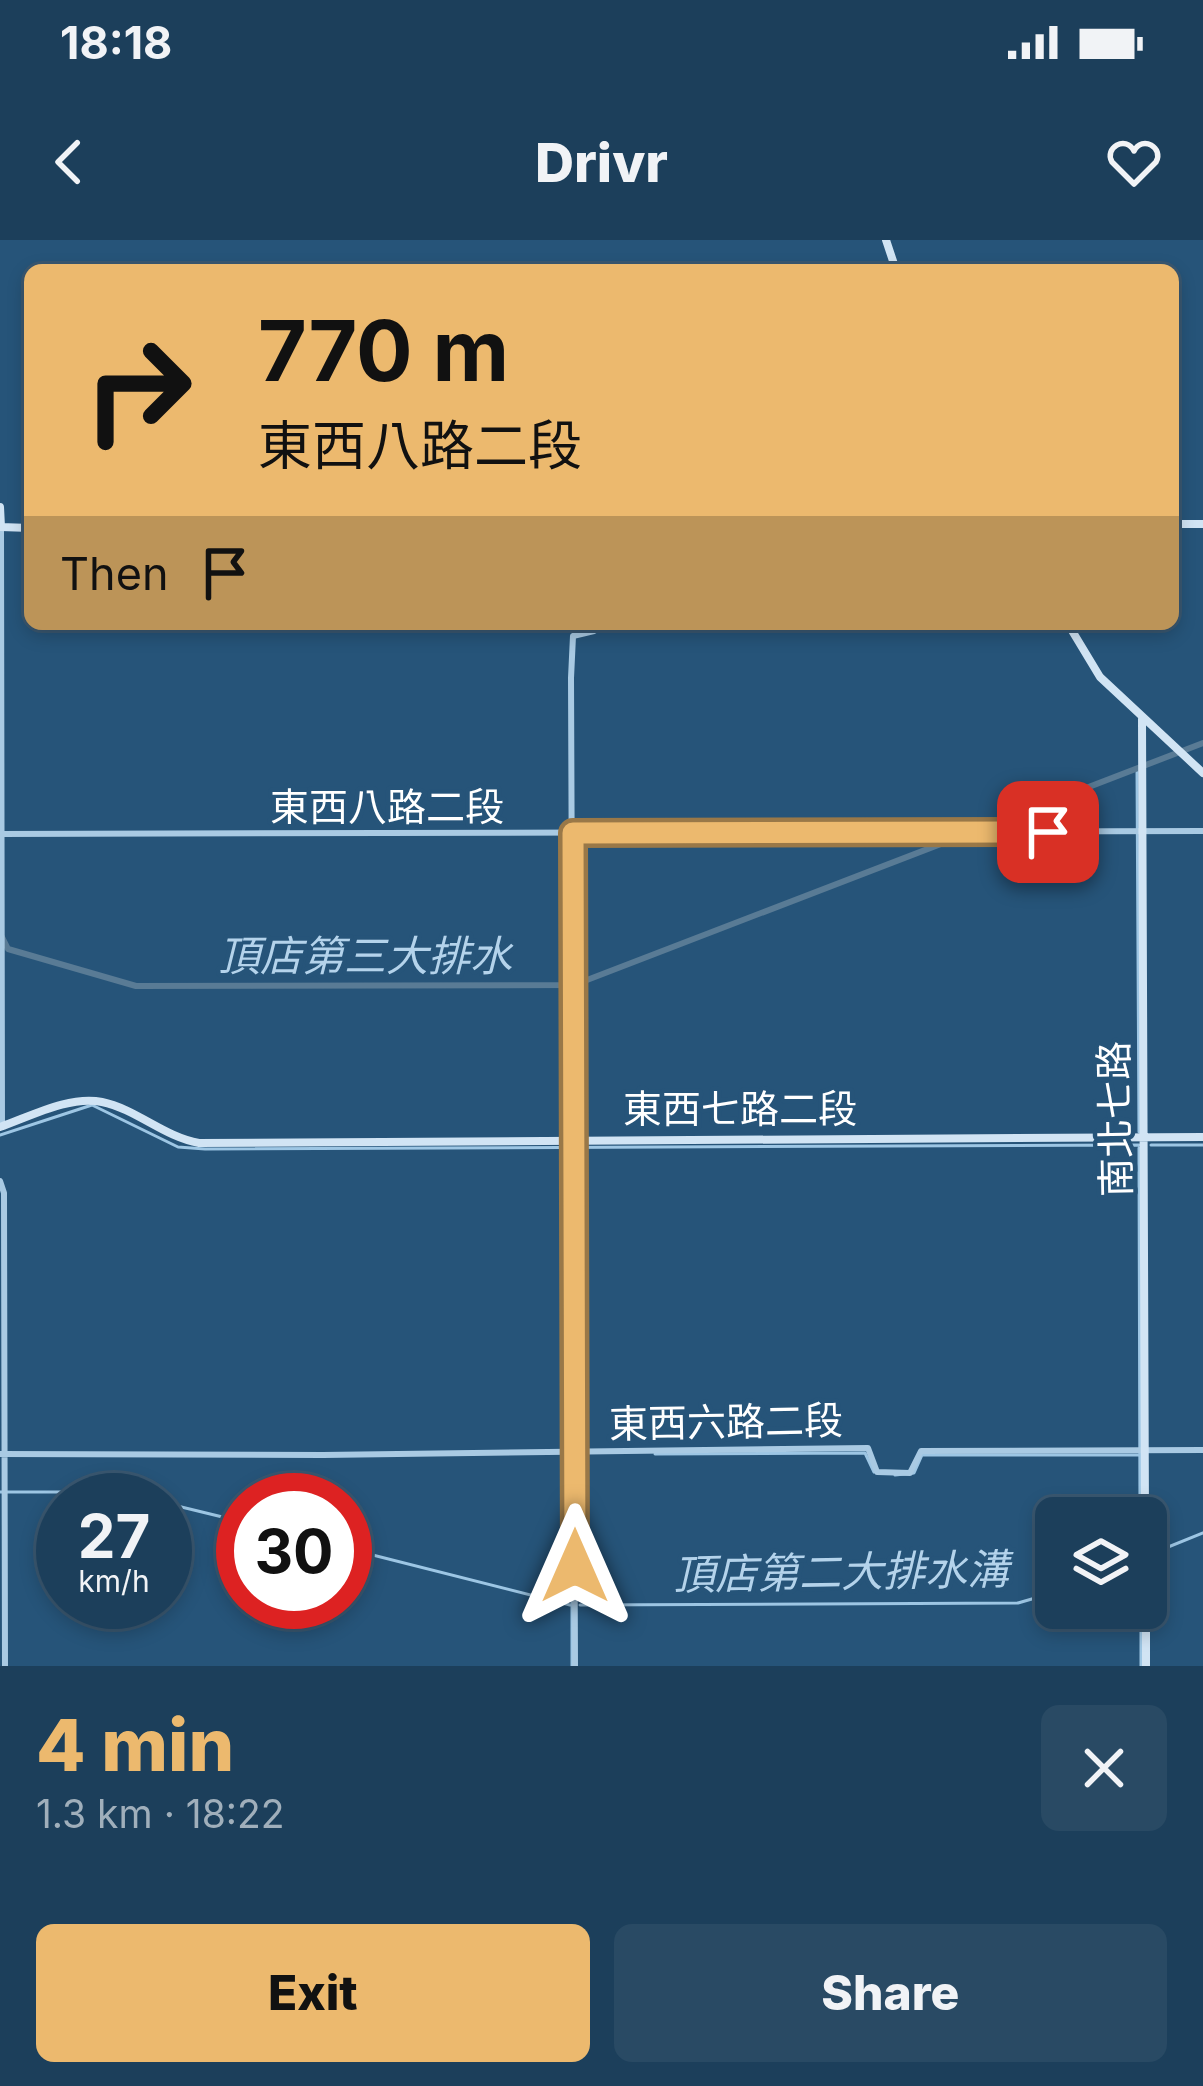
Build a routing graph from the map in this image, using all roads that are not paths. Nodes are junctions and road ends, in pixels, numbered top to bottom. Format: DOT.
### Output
graph roads {
  1 [pos="0,506"];
  2 [pos="1,527"];
  3 [pos="594,630"];
  4 [pos="1072,630"];
  5 [pos="1142,719"];
  6 [pos="1203,773"];
  7 [pos="1143,831"];
  8 [pos="1203,831"];
  9 [pos="573,833"];
  10 [pos="1,834"];
  11 [pos="1,1127"];
  12 [pos="1203,1137"];
  13 [pos="572,1138"];
  14 [pos="1145,1138"];
  15 [pos="0,1181"];
  16 [pos="574,1450"];
  17 [pos="1203,1450"];
  18 [pos="1144,1451"];
  19 [pos="2,1454"];
  20 [pos="1145,1497"];
  21 [pos="1146,1629"];
  22 [pos="5,1666"];
  23 [pos="575,1666"];
  24 [pos="1146,1666"];
  1 -- 2 [label="street"];
  2 -- 10 [label="street"];
  3 -- 9 [label="street"];
  4 -- 5 [label="street"];
  5 -- 6 [label="street"];
  5 -- 7 [label="street, 南北七路"];
  7 -- 8 [label="street, 東西八路二段"];
  7 -- 9 [label="street, 東西八路二段"];
  7 -- 14 [label="street, 南北七路"];
  9 -- 10 [label="street, 東西八路二段"];
  9 -- 13 [label="street"];
  10 -- 11 [label="street"];
  11 -- 13 [label="street, 東西七路二段"];
  12 -- 14 [label="street, 東西七路二段"];
  13 -- 14 [label="street, 東西七路二段"];
  13 -- 16 [label="street"];
  14 -- 18 [label="street, 南北七路"];
  15 -- 19 [label="street"];
  16 -- 18 [label="street, 東西六路二段"];
  16 -- 19 [label="street, 東西六路二段"];
  16 -- 23 [label="street"];
  17 -- 18 [label="street, 東西六路二段"];
  18 -- 20 [label="street, 南北七路"];
  19 -- 22 [label="street"];
  21 -- 24 [label="street"];
}
